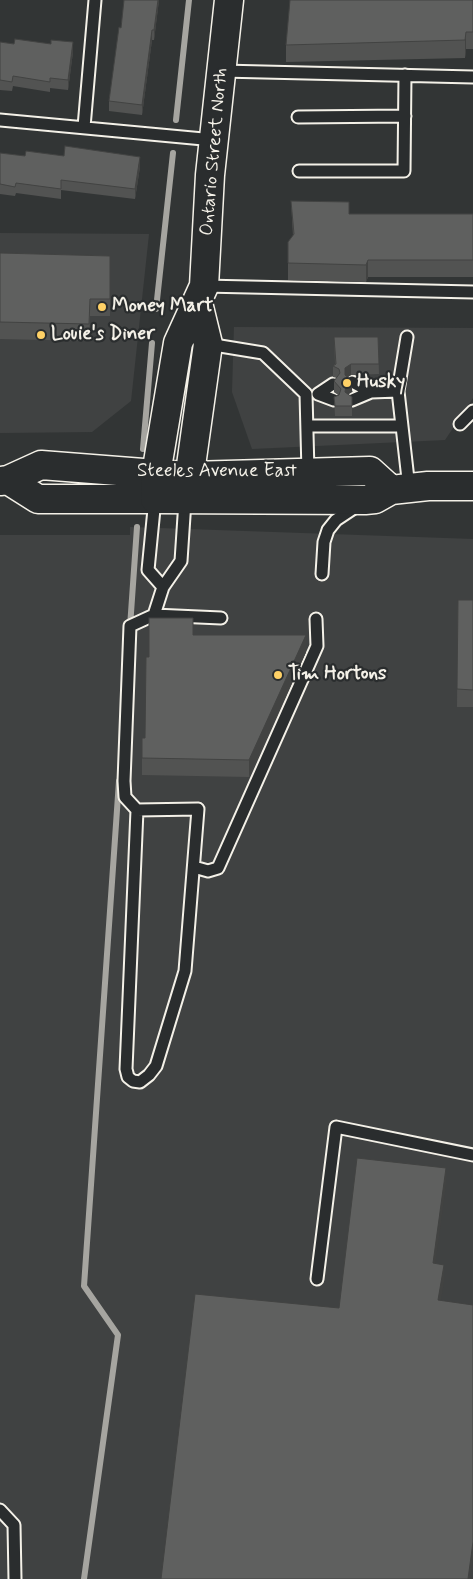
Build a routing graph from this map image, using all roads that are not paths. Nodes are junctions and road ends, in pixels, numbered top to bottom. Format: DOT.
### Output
graph roads {
  1 [pos="95,0"];
  2 [pos="229,0"];
  3 [pos="222,71"];
  4 [pos="405,75"];
  5 [pos="473,77"];
  6 [pos="405,116"];
  7 [pos="298,117"];
  8 [pos="0,120"];
  9 [pos="84,127"];
  10 [pos="214,140"];
  11 [pos="299,171"];
  12 [pos="473,292"];
  13 [pos="201,294"];
  14 [pos="407,337"];
  15 [pos="208,344"];
  16 [pos="352,382"];
  17 [pos="333,384"];
  18 [pos="398,391"];
  19 [pos="371,392"];
  20 [pos="312,394"];
  21 [pos="334,400"];
  22 [pos="352,400"];
  23 [pos="473,411"];
  24 [pos="460,424"];
  25 [pos="307,426"];
  26 [pos="402,426"];
  27 [pos="308,472"];
  28 [pos="4,480"];
  29 [pos="473,486"];
  30 [pos="156,487"];
  31 [pos="187,488"];
  32 [pos="400,489"];
  33 [pos="365,500"];
  34 [pos="322,574"];
  35 [pos="163,587"];
  36 [pos="154,615"];
  37 [pos="221,618"];
  38 [pos="316,619"];
  39 [pos="138,810"];
  40 [pos="194,867"];
  41 [pos="473,1155"];
  42 [pos="317,1279"];
  43 [pos="0,1510"];
  44 [pos="15,1579"];
  1 -- 9 [label="lane"];
  2 -- 3 [label="main road, Ontario Street North"];
  3 -- 4 [label="lane"];
  3 -- 10 [label="main road, Ontario Street North"];
  4 -- 5 [label="lane"];
  4 -- 6 [label="lane"];
  6 -- 7 [label="lane"];
  6 -- 11 [label="lane"];
  8 -- 9 [label="lane"];
  9 -- 10 [label="lane"];
  10 -- 13 [label="main road, Ontario Street North"];
  12 -- 13 [label="lane"];
  13 -- 15 [label="main road, Ontario Street North"];
  13 -- 30 [label="main road, Ontario Street North"];
  14 -- 18 [label="lane"];
  15 -- 20 [label="lane"];
  15 -- 31 [label="main road, Ontario Street North"];
  16 -- 19 [label="lane"];
  17 -- 20 [label="lane"];
  18 -- 19 [label="lane"];
  18 -- 26 [label="lane"];
  19 -- 22 [label="lane"];
  20 -- 21 [label="lane"];
  20 -- 25 [label="lane"];
  23 -- 24 [label="lane"];
  25 -- 26 [label="lane"];
  25 -- 27 [label="lane"];
  26 -- 32 [label="lane"];
  27 -- 31 [label="main road, Steeles Avenue East"];
  27 -- 32 [label="main road, Steeles Avenue East"];
  28 -- 30 [label="main road, Steeles Avenue East"];
  29 -- 32 [label="main road, Steeles Avenue East"];
  30 -- 31 [label="main road, Steeles Avenue East"];
  30 -- 35 [label="lane"];
  31 -- 33 [label="main road, Steeles Avenue East"];
  31 -- 35 [label="lane"];
  32 -- 33 [label="main road, Steeles Avenue East"];
  33 -- 34 [label="lane"];
  35 -- 36 [label="lane"];
  36 -- 37 [label="lane"];
  36 -- 39 [label="lane"];
  38 -- 40 [label="lane"];
  39 -- 40 [label="lane"];
  39 -- 40 [label="lane"];
  41 -- 42 [label="lane"];
  43 -- 44 [label="lane"];
}
